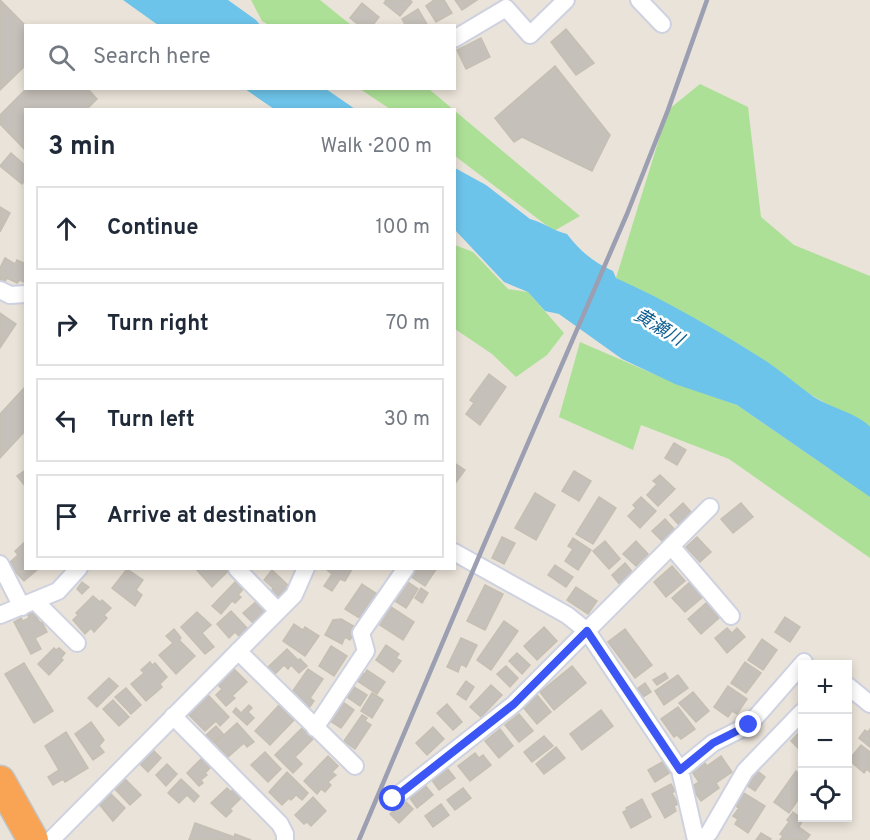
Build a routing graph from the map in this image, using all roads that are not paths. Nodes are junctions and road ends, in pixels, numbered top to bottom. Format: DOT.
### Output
graph roads {
  1 [pos="566,0"];
  2 [pos="639,0"];
  3 [pos="501,4"];
  4 [pos="662,24"];
  5 [pos="456,38"];
  6 [pos="0,290"];
  7 [pos="24,294"];
  8 [pos="710,507"];
  9 [pos="671,546"];
  10 [pos="456,553"];
  11 [pos="0,564"];
  12 [pos="77,570"];
  13 [pos="238,570"];
  14 [pos="305,570"];
  15 [pos="405,570"];
  16 [pos="29,604"];
  17 [pos="278,610"];
  18 [pos="0,615"];
  19 [pos="731,616"];
  20 [pos="587,631"];
  21 [pos="77,643"];
  22 [pos="238,651"];
  23 [pos="798,669"];
  24 [pos="852,689"];
  25 [pos="870,704"];
  26 [pos="800,714"];
  27 [pos="173,716"];
  28 [pos="315,728"];
  29 [pos="355,766"];
  30 [pos="680,770"];
  31 [pos="0,781"];
  32 [pos="393,799"];
  33 [pos="33,840"];
  34 [pos="51,840"];
  35 [pos="285,840"];
  36 [pos="696,840"];
  37 [pos="701,840"];
  1 -- 3 [label="street"];
  2 -- 4 [label="street"];
  3 -- 5 [label="street"];
  6 -- 7 [label="street"];
  8 -- 9 [label="street"];
  9 -- 19 [label="street"];
  9 -- 20 [label="street"];
  10 -- 20 [label="street"];
  11 -- 16 [label="street"];
  12 -- 16 [label="street"];
  13 -- 17 [label="street"];
  14 -- 17 [label="street"];
  15 -- 28 [label="street"];
  16 -- 18 [label="street"];
  16 -- 21 [label="street"];
  17 -- 22 [label="street"];
  20 -- 30 [label="street"];
  20 -- 32 [label="street"];
  22 -- 27 [label="street"];
  22 -- 28 [label="street"];
  23 -- 30 [label="street"];
  24 -- 25 [label="street"];
  26 -- 37 [label="street"];
  27 -- 34 [label="street"];
  27 -- 35 [label="street"];
  28 -- 29 [label="street"];
  30 -- 36 [label="street"];
  31 -- 33 [label="highway"];
}
